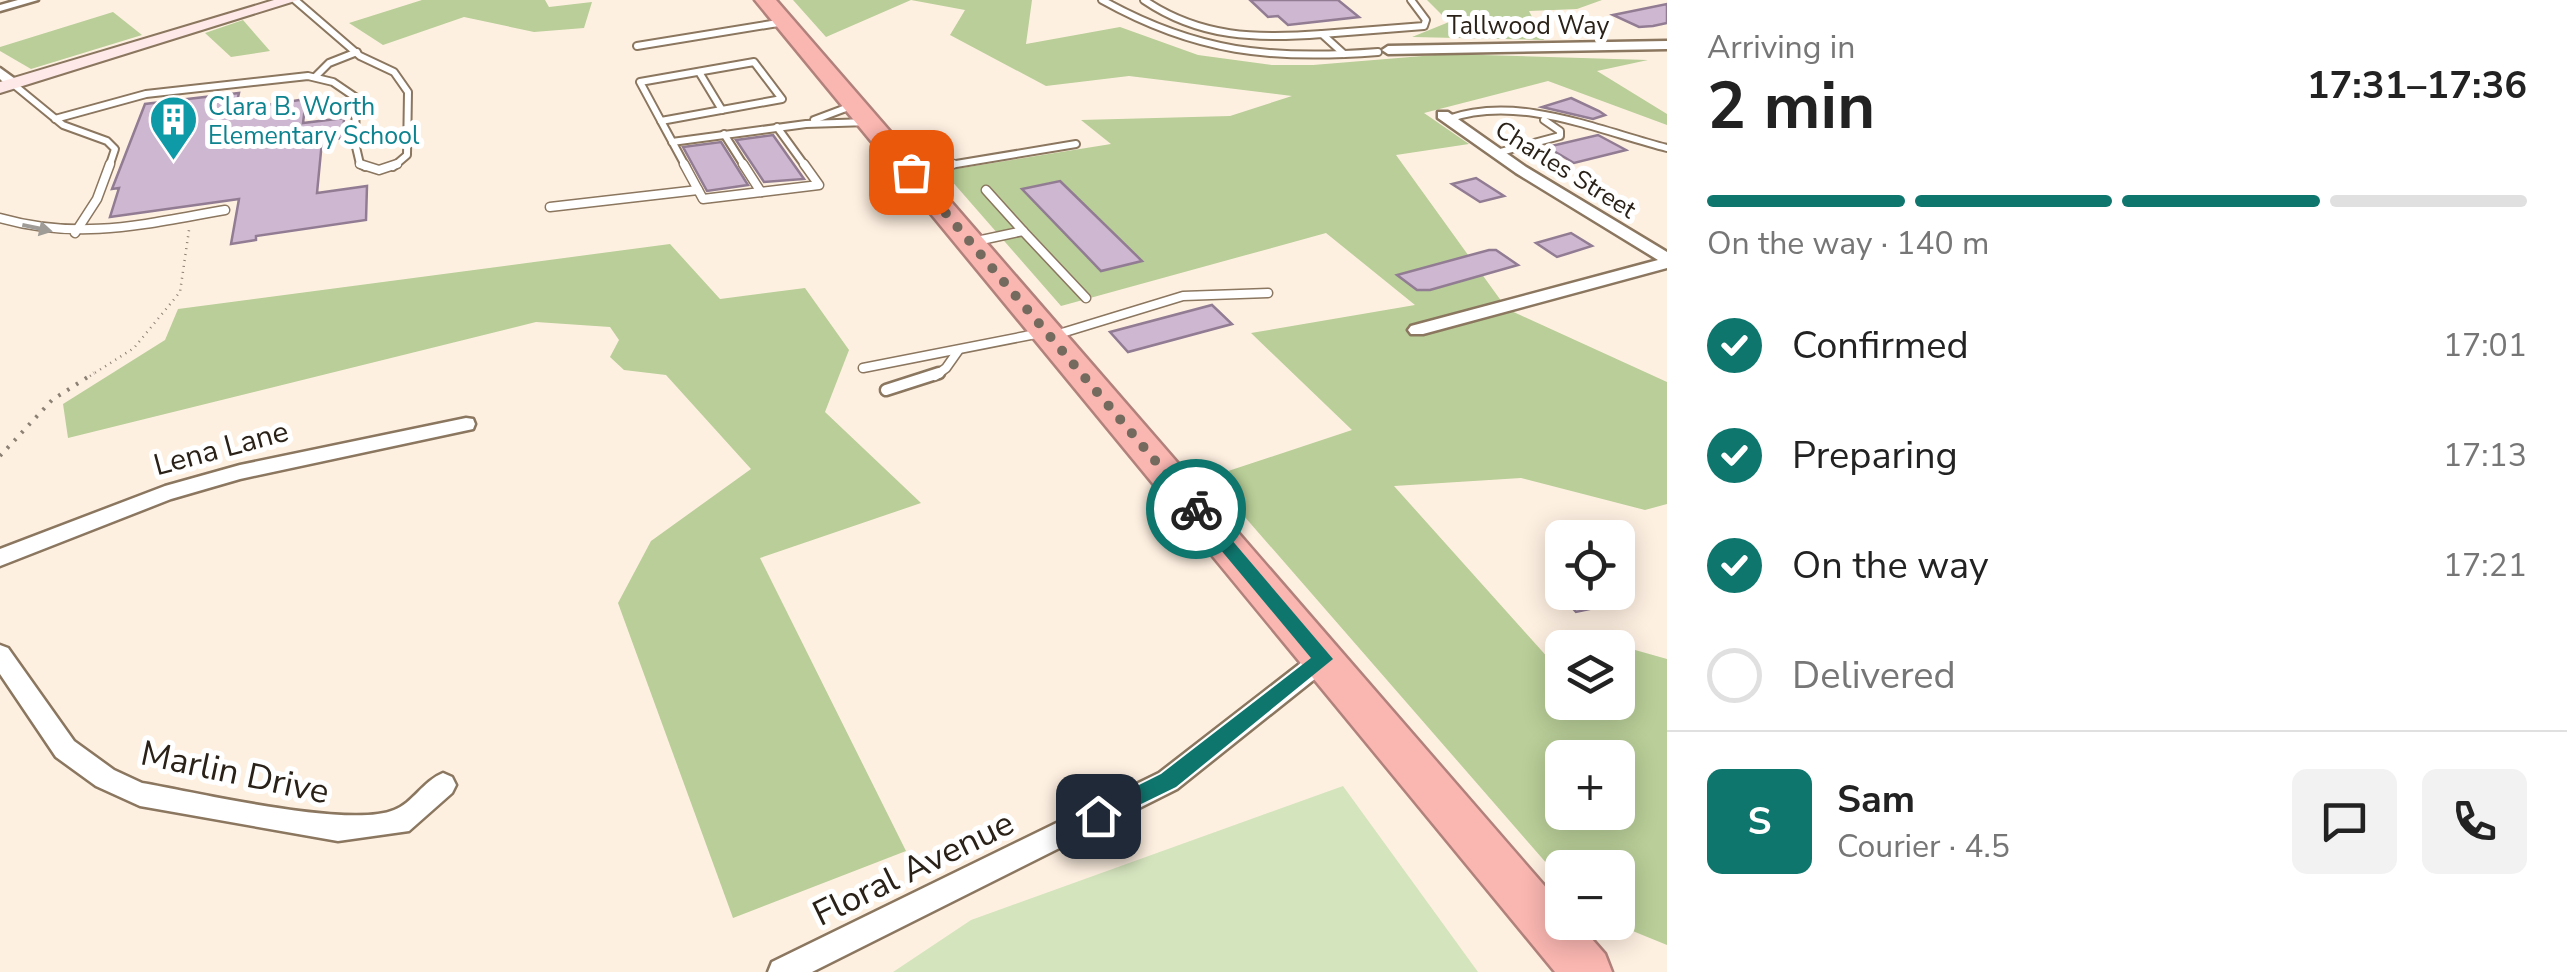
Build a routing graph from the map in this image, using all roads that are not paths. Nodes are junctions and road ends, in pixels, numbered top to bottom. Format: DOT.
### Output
graph roads {
  1 [pos="32,0"];
  2 [pos="292,0"];
  3 [pos="1102,0"];
  4 [pos="1144,0"];
  5 [pos="1411,0"];
  6 [pos="0,8"];
  7 [pos="775,11"];
  8 [pos="1322,34"];
  9 [pos="1667,45"];
  10 [pos="637,46"];
  11 [pos="1383,51"];
  12 [pos="357,52"];
  13 [pos="1344,54"];
  14 [pos="699,72"];
  15 [pos="316,78"];
  16 [pos="4,81"];
  17 [pos="722,110"];
  18 [pos="1530,112"];
  19 [pos="863,114"];
  20 [pos="1446,117"];
  21 [pos="55,119"];
  22 [pos="661,120"];
  23 [pos="806,124"];
  24 [pos="777,127"];
  25 [pos="724,134"];
  26 [pos="672,142"];
  27 [pos="1076,144"];
  28 [pos="1667,148"];
  29 [pos="1498,153"];
  30 [pos="911,172"];
  31 [pos="698,190"];
  32 [pos="986,190"];
  33 [pos="762,192"];
  34 [pos="550,206"];
  35 [pos="225,210"];
  36 [pos="0,218"];
  37 [pos="1023,231"];
  38 [pos="74,233"];
  39 [pos="971,242"];
  40 [pos="1667,261"];
  41 [pos="1268,292"];
  42 [pos="1086,298"];
  43 [pos="1417,330"];
  44 [pos="1049,334"];
  45 [pos="958,351"];
  46 [pos="862,368"];
  47 [pos="886,390"];
  48 [pos="466,424"];
  49 [pos="0,558"];
  50 [pos="0,655"];
  51 [pos="1323,659"];
  52 [pos="442,785"];
  53 [pos="782,972"];
  54 [pos="1588,972"];
  1 -- 6 [label="street"];
  2 -- 12 [label="lane"];
  2 -- 16 [label="main road"];
  3 -- 13 [label="lane"];
  4 -- 8 [label="lane"];
  5 -- 8 [label="lane"];
  7 -- 10 [label="lane"];
  7 -- 19 [label="highway"];
  8 -- 13 [label="lane"];
  9 -- 11 [label="street, Tallwood Way"];
  11 -- 13 [label="lane"];
  12 -- 15 [label="lane"];
  12 -- 15 [label="lane"];
  14 -- 17 [label="lane"];
  14 -- 17 [label="lane"];
  14 -- 22 [label="lane"];
  15 -- 21 [label="lane"];
  16 -- 21 [label="lane"];
  17 -- 22 [label="lane"];
  18 -- 20 [label="lane"];
  18 -- 28 [label="lane"];
  18 -- 29 [label="lane"];
  19 -- 23 [label="lane"];
  19 -- 23 [label="lane"];
  19 -- 30 [label="highway"];
  20 -- 29 [label="street, Charles Street"];
  21 -- 38 [label="lane"];
  22 -- 26 [label="lane"];
  23 -- 24 [label="lane"];
  24 -- 25 [label="lane"];
  24 -- 33 [label="lane"];
  25 -- 26 [label="lane"];
  25 -- 33 [label="lane"];
  26 -- 31 [label="lane"];
  27 -- 30 [label="lane"];
  29 -- 40 [label="street, Charles Street"];
  30 -- 39 [label="highway"];
  31 -- 33 [label="lane"];
  31 -- 34 [label="lane"];
  32 -- 37 [label="lane"];
  35 -- 38 [label="lane"];
  36 -- 38 [label="lane, one-way"];
  37 -- 39 [label="lane"];
  37 -- 42 [label="lane"];
  39 -- 44 [label="highway"];
  40 -- 43 [label="street"];
  41 -- 44 [label="lane"];
  44 -- 45 [label="lane"];
  44 -- 51 [label="highway"];
  45 -- 46 [label="lane"];
  45 -- 47 [label="lane"];
  48 -- 49 [label="street, Lena Lane"];
  50 -- 52 [label="street, Marlin Drive"];
  51 -- 53 [label="street, Floral Avenue"];
  51 -- 54 [label="highway"];
}
